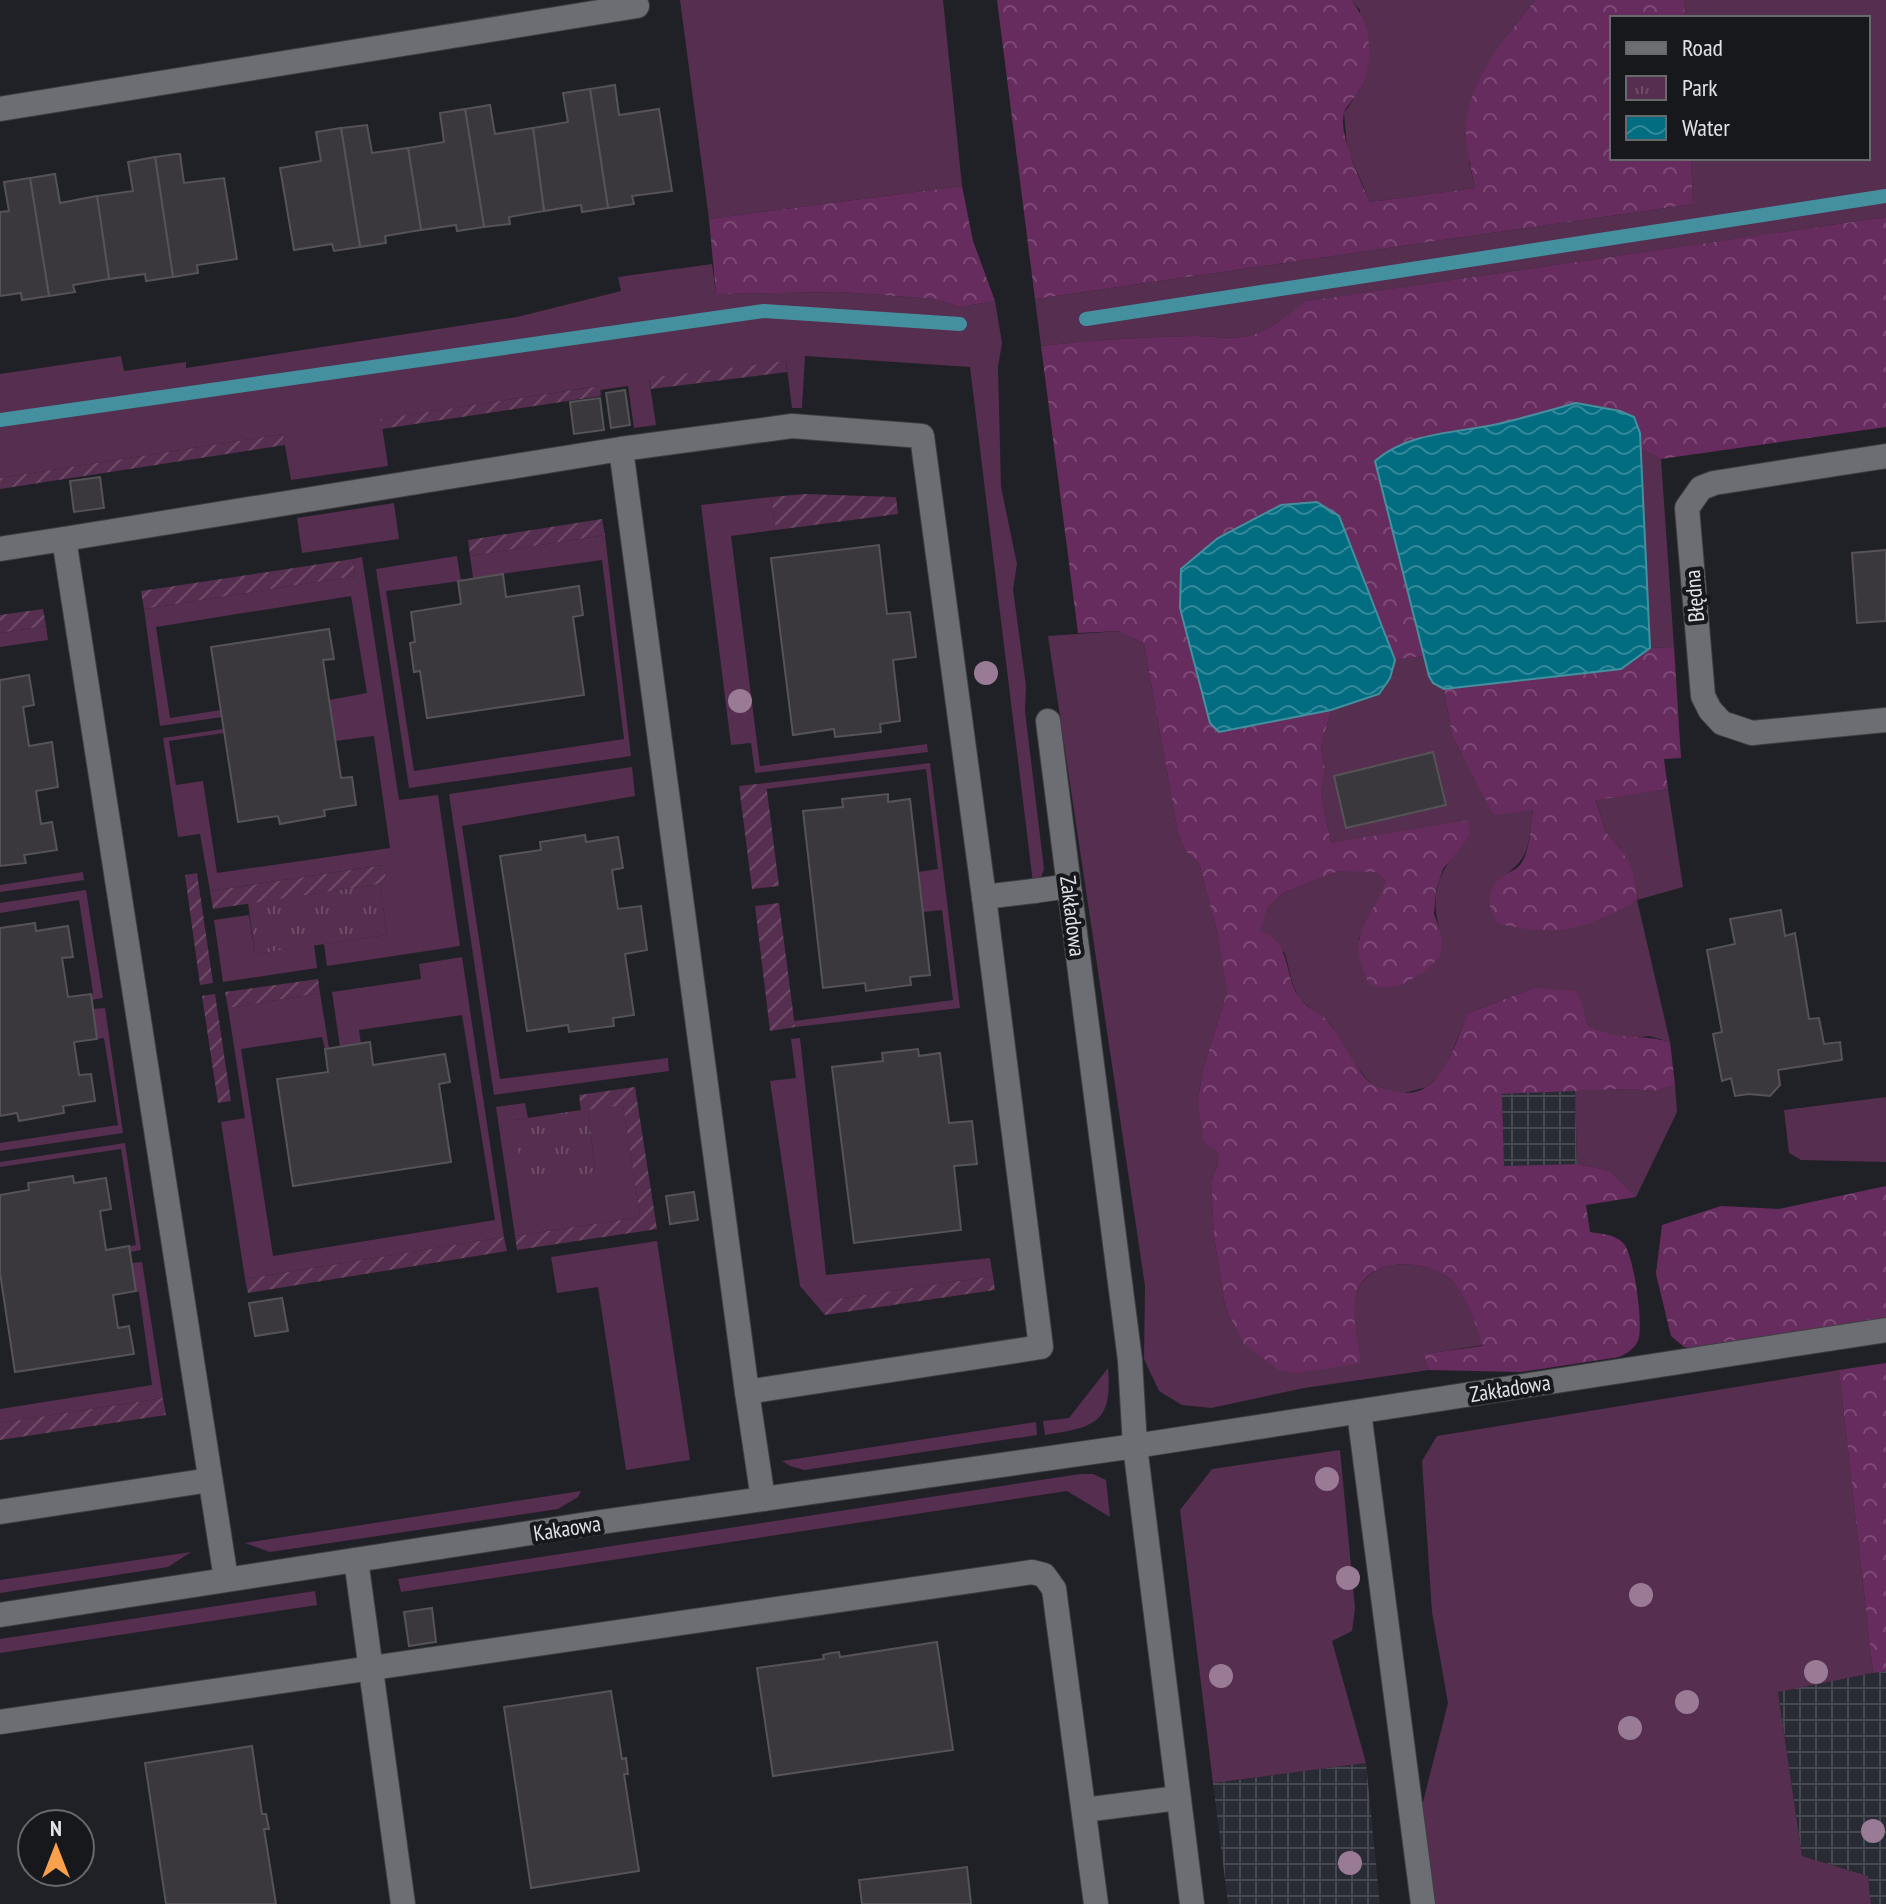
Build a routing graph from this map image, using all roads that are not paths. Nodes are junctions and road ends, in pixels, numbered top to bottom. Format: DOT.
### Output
graph roads {
  1 [pos="637,6"];
  2 [pos="0,109"];
  3 [pos="621,449"];
  4 [pos="1886,456"];
  5 [pos="64,539"];
  6 [pos="0,549"];
  7 [pos="1886,720"];
  8 [pos="1048,721"];
  9 [pos="1069,886"];
  10 [pos="984,897"];
  11 [pos="1886,1330"];
  12 [pos="747,1392"];
  13 [pos="1359,1412"];
  14 [pos="1135,1446"];
  15 [pos="210,1480"];
  16 [pos="763,1499"];
  17 [pos="0,1512"];
  18 [pos="356,1560"];
  19 [pos="226,1579"];
  20 [pos="0,1615"];
  21 [pos="371,1668"];
  22 [pos="0,1722"];
  23 [pos="1178,1798"];
  24 [pos="1084,1810"];
  25 [pos="403,1904"];
  26 [pos="1096,1904"];
  27 [pos="1192,1904"];
  28 [pos="1423,1904"];
  1 -- 2 [label="street"];
  3 -- 5 [label="street"];
  3 -- 10 [label="street"];
  3 -- 12 [label="street"];
  4 -- 7 [label="street, Błędna"];
  5 -- 6 [label="street"];
  5 -- 15 [label="street"];
  8 -- 9 [label="street, Zakładowa"];
  9 -- 10 [label="street"];
  9 -- 14 [label="street, Zakładowa"];
  10 -- 12 [label="street"];
  11 -- 13 [label="street, Zakładowa"];
  12 -- 16 [label="street"];
  13 -- 14 [label="street, Zakładowa"];
  13 -- 28 [label="street"];
  14 -- 16 [label="street, Kakaowa"];
  14 -- 23 [label="street, Zakładowa"];
  15 -- 17 [label="street"];
  15 -- 19 [label="street"];
  16 -- 18 [label="street, Kakaowa"];
  18 -- 19 [label="street, Kakaowa"];
  18 -- 21 [label="street"];
  19 -- 20 [label="street, Kakaowa"];
  21 -- 22 [label="street"];
  21 -- 24 [label="street"];
  21 -- 25 [label="street"];
  23 -- 24 [label="street"];
  23 -- 27 [label="street, Zakładowa"];
  24 -- 26 [label="street"];
}
